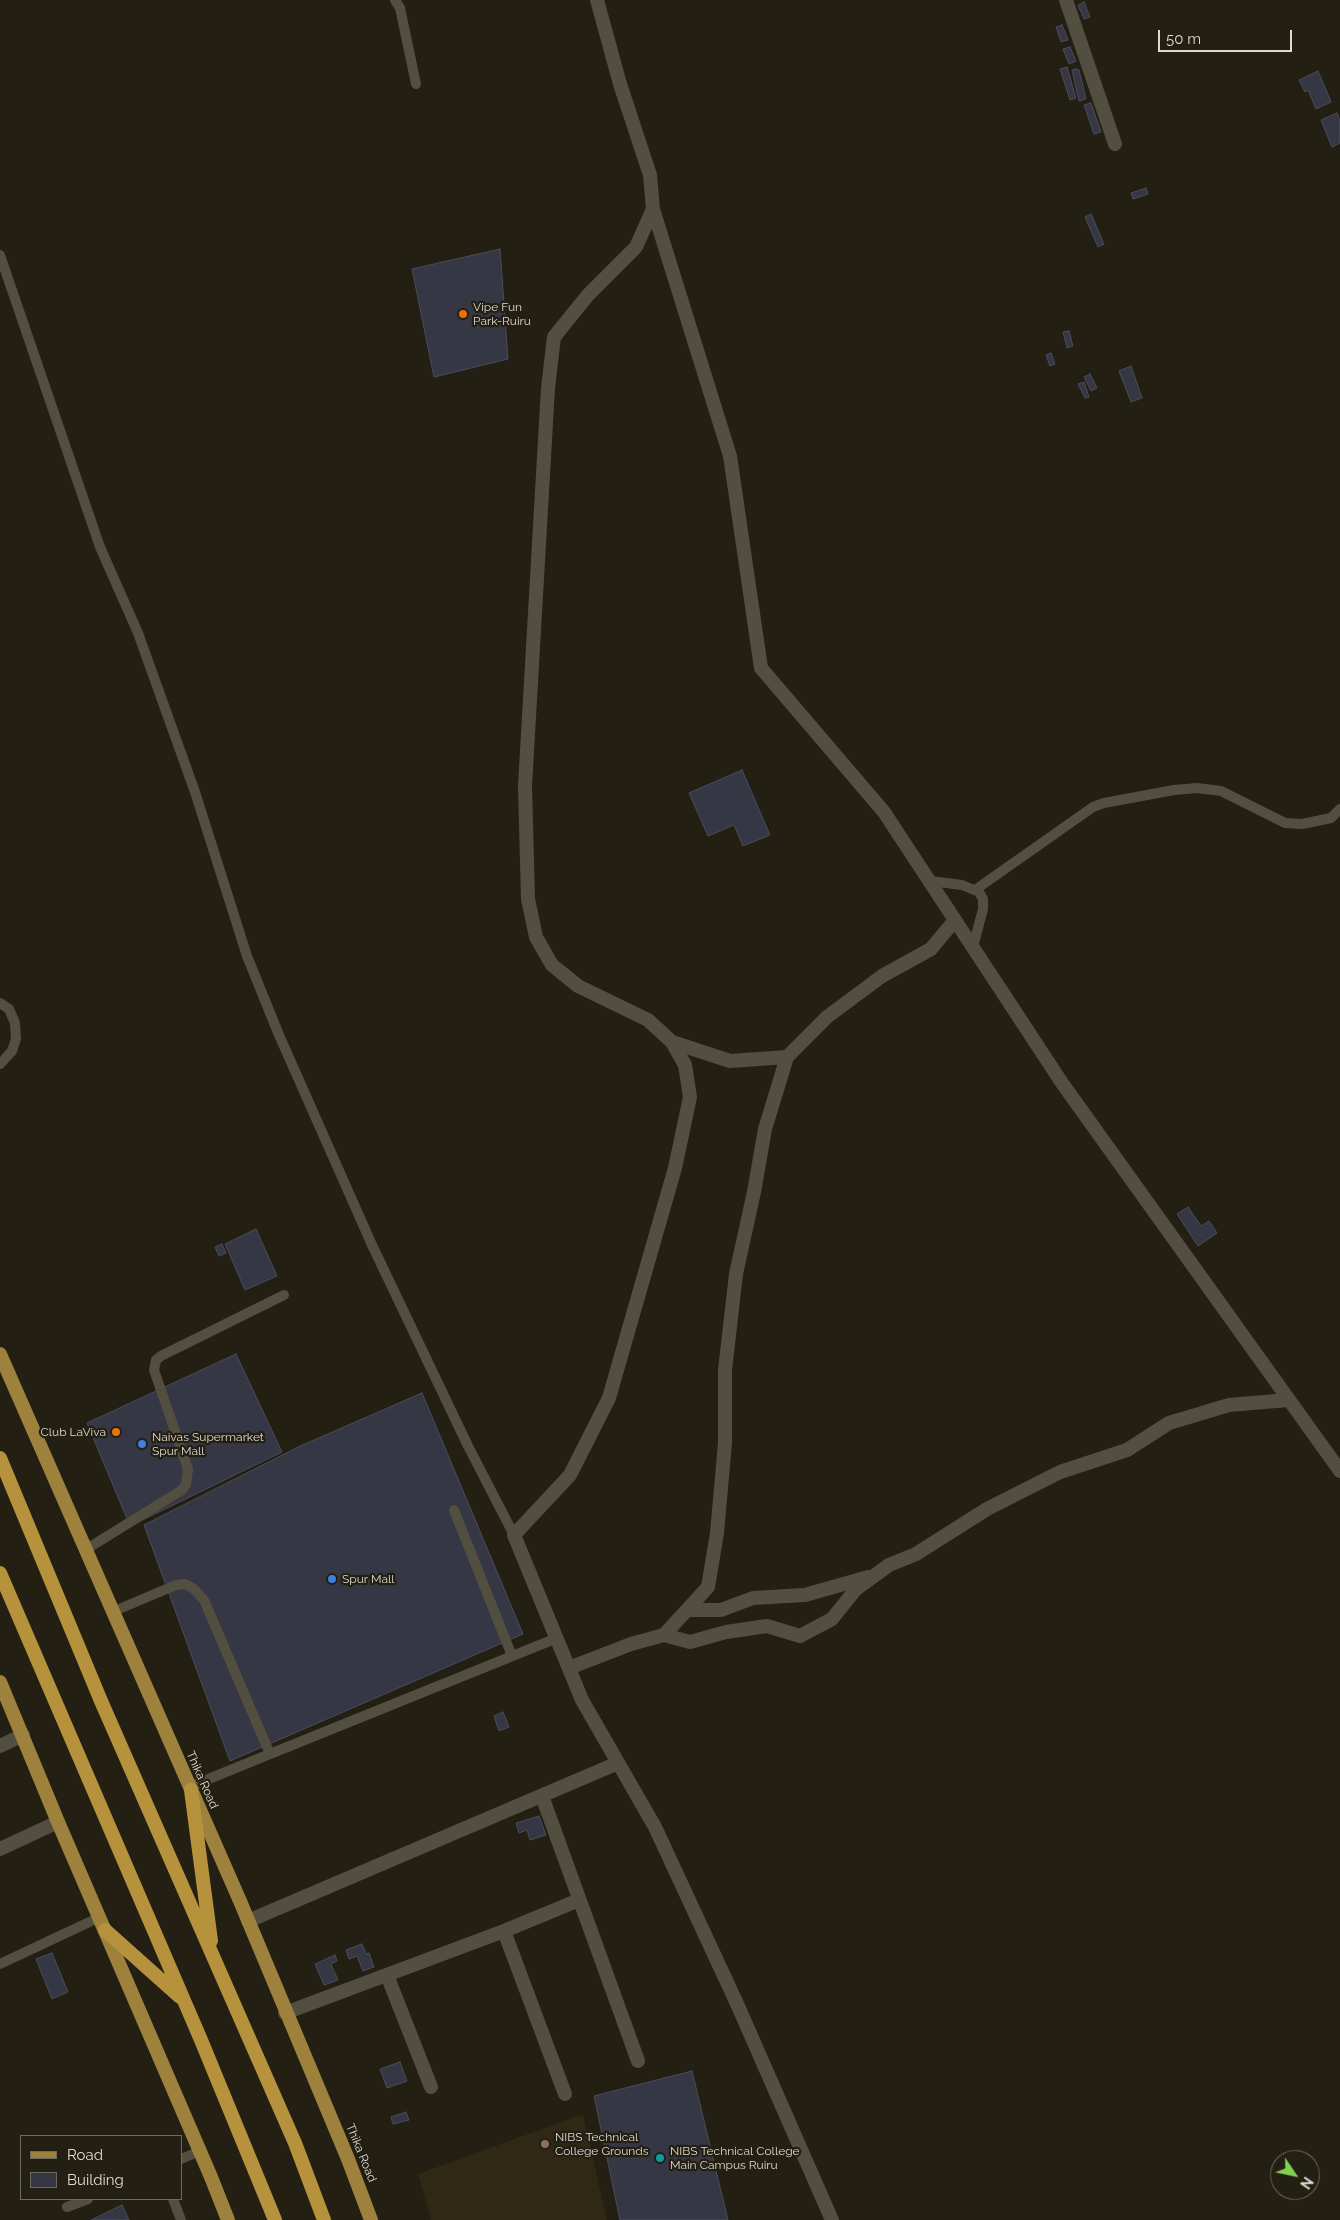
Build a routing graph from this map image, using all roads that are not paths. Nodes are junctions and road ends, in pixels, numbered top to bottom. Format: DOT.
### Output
graph roads {
  1 [pos="395,0"];
  2 [pos="597,0"];
  3 [pos="1066,0"];
  4 [pos="416,84"];
  5 [pos="1115,144"];
  6 [pos="653,209"];
  7 [pos="0,255"];
  8 [pos="1340,809"];
  9 [pos="930,881"];
  10 [pos="975,890"];
  11 [pos="955,920"];
  12 [pos="973,947"];
  13 [pos="0,1003"];
  14 [pos="672,1042"];
  15 [pos="787,1057"];
  16 [pos="0,1064"];
  17 [pos="284,1295"];
  18 [pos="0,1354"];
  19 [pos="1288,1400"];
  20 [pos="0,1458"];
  21 [pos="1340,1471"];
  22 [pos="454,1510"];
  23 [pos="514,1535"];
  24 [pos="85,1550"];
  25 [pos="0,1573"];
  26 [pos="876,1575"];
  27 [pos="687,1610"];
  28 [pos="112,1612"];
  29 [pos="664,1635"];
  30 [pos="557,1638"];
  31 [pos="512,1656"];
  32 [pos="569,1668"];
  33 [pos="0,1682"];
  34 [pos="23,1736"];
  35 [pos="0,1746"];
  36 [pos="270,1754"];
  37 [pos="618,1763"];
  38 [pos="190,1789"];
  39 [pos="542,1796"];
  40 [pos="58,1822"];
  41 [pos="0,1849"];
  42 [pos="579,1900"];
  43 [pos="248,1921"];
  44 [pos="102,1923"];
  45 [pos="504,1931"];
  46 [pos="214,1960"];
  47 [pos="0,1964"];
  48 [pos="387,1975"];
  49 [pos="184,2001"];
  50 [pos="285,2013"];
  51 [pos="638,2061"];
  52 [pos="431,2087"];
  53 [pos="565,2094"];
  54 [pos="200,2151"];
  55 [pos="182,2159"];
  56 [pos="86,2200"];
  57 [pos="173,2200"];
  58 [pos="67,2208"];
  59 [pos="181,2220"];
  60 [pos="228,2220"];
  61 [pos="275,2220"];
  62 [pos="324,2220"];
  63 [pos="371,2220"];
  64 [pos="832,2220"];
  1 -- 4 [label="lane"];
  2 -- 6 [label="street"];
  3 -- 5 [label="street"];
  6 -- 9 [label="street"];
  6 -- 14 [label="street"];
  7 -- 23 [label="lane"];
  8 -- 10 [label="lane"];
  9 -- 10 [label="lane"];
  9 -- 11 [label="street"];
  10 -- 12 [label="lane"];
  11 -- 12 [label="street"];
  11 -- 15 [label="street"];
  12 -- 19 [label="street"];
  13 -- 16 [label="lane"];
  14 -- 15 [label="street"];
  14 -- 23 [label="street"];
  15 -- 27 [label="street"];
  17 -- 24 [label="lane"];
  18 -- 24 [label="main road, Thika Road"];
  19 -- 21 [label="street"];
  19 -- 26 [label="street"];
  20 -- 46 [label="highway"];
  22 -- 31 [label="lane"];
  23 -- 30 [label="street"];
  24 -- 28 [label="main road, Thika Road"];
  25 -- 49 [label="highway"];
  26 -- 27 [label="street"];
  26 -- 29 [label="street"];
  27 -- 29 [label="street"];
  28 -- 36 [label="lane"];
  28 -- 38 [label="main road, Thika Road"];
  29 -- 32 [label="street"];
  30 -- 31 [label="lane"];
  30 -- 32 [label="street"];
  31 -- 36 [label="lane"];
  32 -- 37 [label="street"];
  33 -- 34 [label="main road"];
  34 -- 35 [label="street"];
  34 -- 40 [label="main road"];
  36 -- 38 [label="lane"];
  37 -- 39 [label="street"];
  37 -- 64 [label="street"];
  38 -- 43 [label="main road, Thika Road"];
  38 -- 46 [label="highway"];
  39 -- 42 [label="street"];
  39 -- 43 [label="street"];
  40 -- 41 [label="street"];
  40 -- 44 [label="main road"];
  42 -- 45 [label="street"];
  42 -- 51 [label="street"];
  43 -- 50 [label="main road, Thika Road"];
  44 -- 47 [label="lane"];
  44 -- 49 [label="highway"];
  44 -- 54 [label="main road"];
  45 -- 48 [label="street"];
  45 -- 53 [label="street"];
  46 -- 62 [label="highway"];
  48 -- 50 [label="street"];
  48 -- 52 [label="street"];
  49 -- 61 [label="highway"];
  50 -- 63 [label="main road, Thika Road"];
  54 -- 55 [label="lane"];
  54 -- 60 [label="main road"];
  56 -- 58 [label="lane"];
  57 -- 59 [label="lane"];
}
